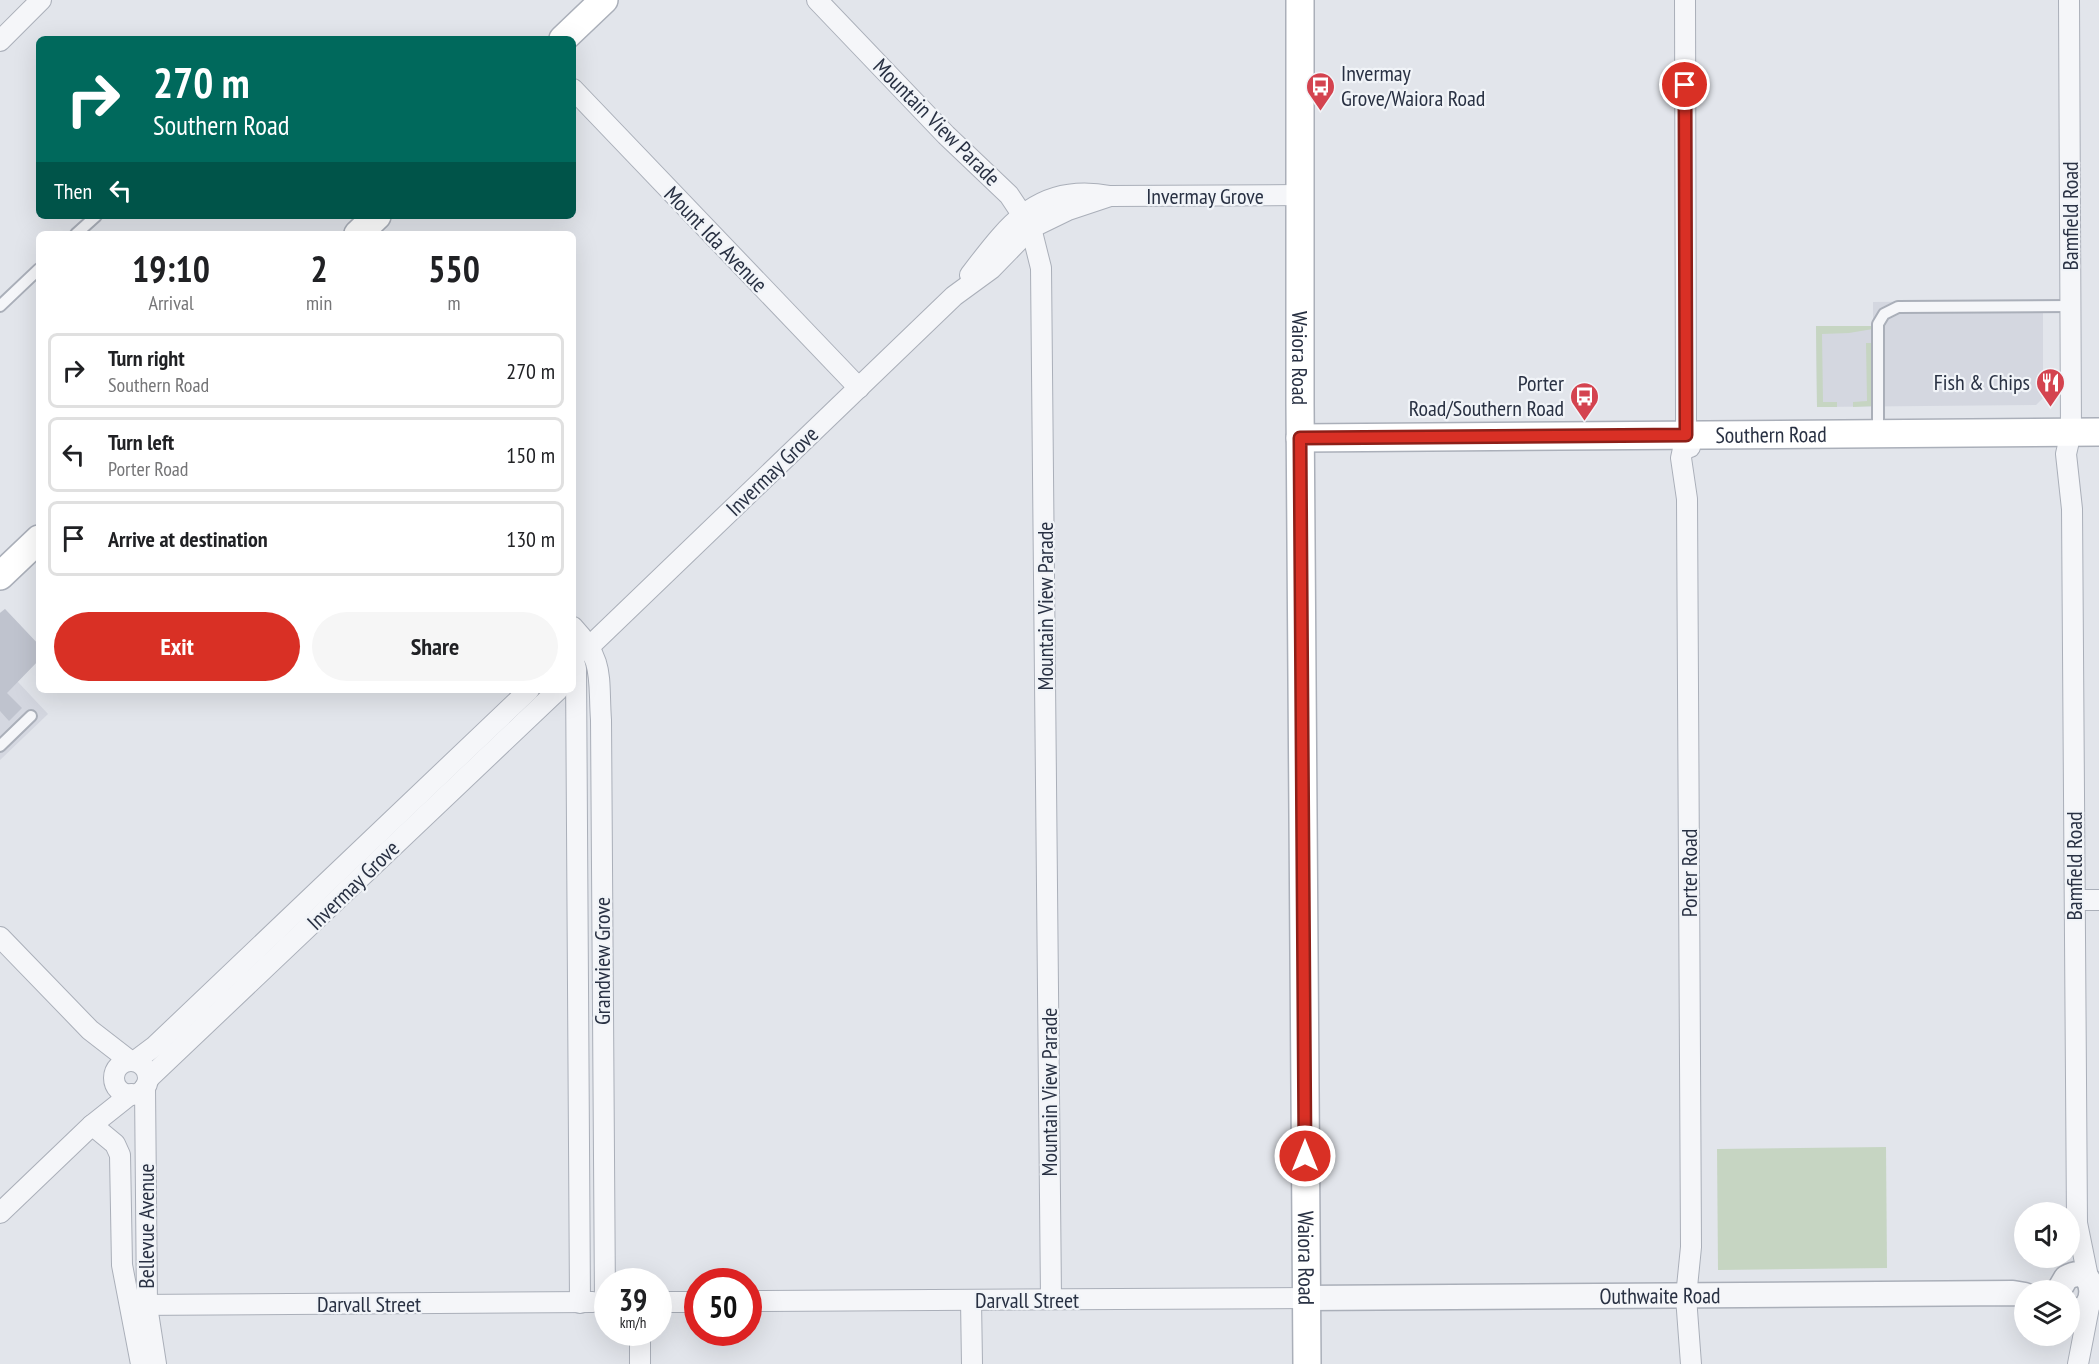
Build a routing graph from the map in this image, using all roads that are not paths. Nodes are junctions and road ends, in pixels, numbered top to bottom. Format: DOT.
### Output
graph roads {
  1 [pos="41,0"];
  2 [pos="604,0"];
  3 [pos="818,0"];
  4 [pos="1300,0"];
  5 [pos="1685,0"];
  6 [pos="2069,0"];
  7 [pos="566,36"];
  8 [pos="0,41"];
  9 [pos="576,92"];
  10 [pos="1300,195"];
  11 [pos="93,219"];
  12 [pos="374,219"];
  13 [pos="1027,221"];
  14 [pos="79,231"];
  15 [pos="361,231"];
  16 [pos="36,272"];
  17 [pos="0,306"];
  18 [pos="2071,306"];
  19 [pos="859,388"];
  20 [pos="2071,432"];
  21 [pos="2099,432"];
  22 [pos="1878,434"];
  23 [pos="1686,435"];
  24 [pos="1300,438"];
  25 [pos="36,541"];
  26 [pos="0,576"];
  27 [pos="576,630"];
  28 [pos="590,646"];
  29 [pos="576,662"];
  30 [pos="526,693"];
  31 [pos="555,693"];
  32 [pos="574,693"];
  33 [pos="31,716"];
  34 [pos="0,746"];
  35 [pos="2074,900"];
  36 [pos="2099,900"];
  37 [pos="0,937"];
  38 [pos="131,1077"];
  39 [pos="92,1125"];
  40 [pos="0,1213"];
  41 [pos="606,1268"];
  42 [pos="2014,1292"];
  43 [pos="2081,1294"];
  44 [pos="1691,1297"];
  45 [pos="1306,1298"];
  46 [pos="1051,1299"];
  47 [pos="971,1300"];
  48 [pos="762,1301"];
  49 [pos="594,1302"];
  50 [pos="580,1303"];
  51 [pos="139,1305"];
  52 [pos="640,1346"];
  53 [pos="1691,1358"];
  54 [pos="2078,1361"];
  55 [pos="141,1364"];
  56 [pos="156,1364"];
  57 [pos="640,1364"];
  58 [pos="972,1364"];
  59 [pos="1307,1364"];
  1 -- 8 [label="street"];
  2 -- 7 [label="main road"];
  3 -- 13 [label="street, Mountain View Parade"];
  4 -- 10 [label="main road, Waiora Road"];
  5 -- 23 [label="street, Porter Road"];
  6 -- 18 [label="street, Bamfield Road"];
  9 -- 19 [label="street, Mount Ida Avenue"];
  10 -- 13 [label="street, Invermay Grove"];
  10 -- 24 [label="main road, Waiora Road"];
  11 -- 14 [label="lane"];
  12 -- 15 [label="main road"];
  13 -- 19 [label="street, Invermay Grove"];
  13 -- 46 [label="street, Mountain View Parade"];
  16 -- 17 [label="lane"];
  18 -- 20 [label="street, Bamfield Road"];
  18 -- 22 [label="lane"];
  19 -- 28 [label="street, Invermay Grove"];
  20 -- 21 [label="main road, Southern Road"];
  20 -- 22 [label="main road, Southern Road"];
  20 -- 35 [label="street, Bamfield Road"];
  22 -- 23 [label="main road, Southern Road"];
  23 -- 24 [label="main road, Southern Road"];
  23 -- 44 [label="street, Porter Road"];
  24 -- 45 [label="main road, Waiora Road"];
  25 -- 26 [label="main road"];
  27 -- 28 [label="street, Grandview Grove"];
  28 -- 29 [label="street, Invermay Grove"];
  28 -- 41 [label="street, Grandview Grove"];
  30 -- 38 [label="street, Invermay Grove"];
  31 -- 38 [label="street, Invermay Grove"];
  32 -- 50 [label="street, Grandview Grove"];
  33 -- 34 [label="lane"];
  35 -- 36 [label="street"];
  35 -- 43 [label="street, Bamfield Road"];
  37 -- 38 [label="street, Bellevue Avenue"];
  38 -- 39 [label="street, Invermay Grove"];
  38 -- 51 [label="street, Bellevue Avenue"];
  39 -- 40 [label="street, Invermay Grove"];
  39 -- 51 [label="street, Bellevue Avenue"];
  42 -- 44 [label="street, Outhwaite Road"];
  43 -- 54 [label="street, Bamfield Road"];
  44 -- 45 [label="street, Outhwaite Road"];
  44 -- 53 [label="street, Porter Road"];
  45 -- 46 [label="street, Darvall Street"];
  45 -- 59 [label="main road, Waiora Road"];
  46 -- 47 [label="street, Darvall Street"];
  47 -- 48 [label="street, Darvall Street"];
  47 -- 58 [label="street"];
  49 -- 50 [label="street, Darvall Street"];
  50 -- 51 [label="street, Darvall Street"];
  51 -- 55 [label="street, Bellevue Avenue"];
  51 -- 56 [label="street, Bellevue Avenue"];
  52 -- 57 [label="street"];
}
